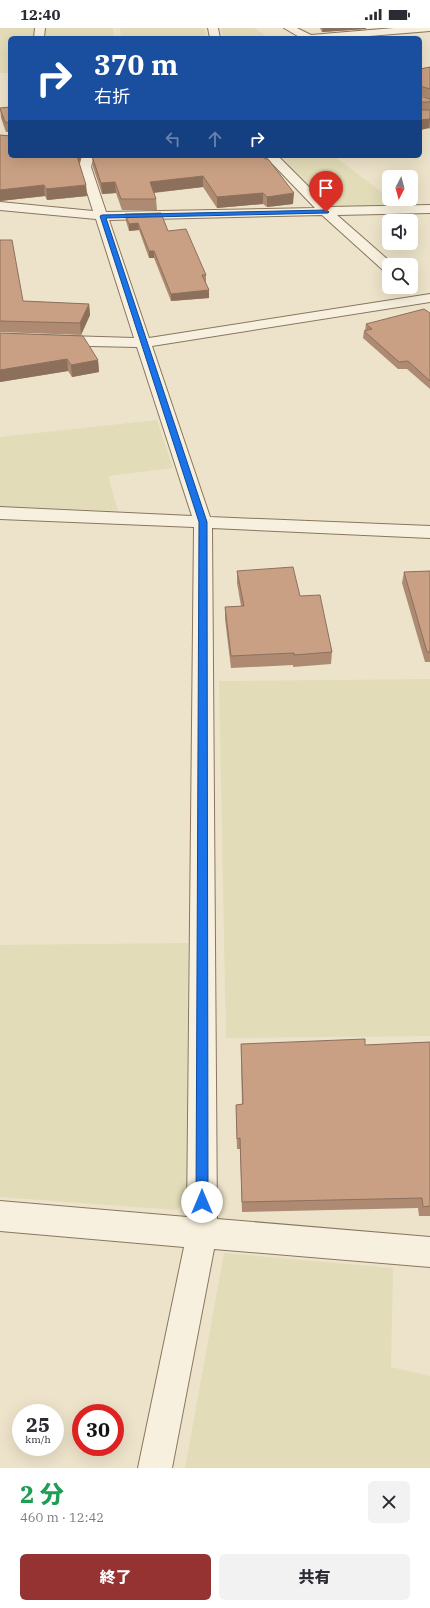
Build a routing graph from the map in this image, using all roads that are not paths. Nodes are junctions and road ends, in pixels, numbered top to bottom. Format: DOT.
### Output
graph roads {
  1 [pos="289,28"];
  2 [pos="430,28"];
  3 [pos="305,36"];
  4 [pos="333,36"];
  5 [pos="87,158"];
  6 [pos="273,158"];
  7 [pos="0,206"];
  8 [pos="430,209"];
  9 [pos="326,212"];
  10 [pos="102,216"];
  11 [pos="382,262"];
  12 [pos="418,292"];
  13 [pos="428,300"];
  14 [pos="0,339"];
  15 [pos="144,343"];
  16 [pos="0,513"];
  17 [pos="203,522"];
  18 [pos="430,532"];
  19 [pos="0,1216"];
  20 [pos="202,1234"];
  21 [pos="430,1252"];
  22 [pos="154,1468"];
  1 -- 3 [label="street"];
  2 -- 4 [label="street"];
  5 -- 10 [label="street"];
  6 -- 9 [label="street"];
  7 -- 10 [label="street"];
  8 -- 9 [label="street"];
  9 -- 10 [label="street"];
  9 -- 11 [label="street"];
  10 -- 15 [label="street"];
  12 -- 13 [label="street"];
  13 -- 15 [label="street"];
  14 -- 15 [label="street"];
  15 -- 17 [label="street"];
  16 -- 17 [label="street"];
  17 -- 18 [label="street"];
  17 -- 20 [label="street"];
  19 -- 20 [label="street"];
  20 -- 21 [label="street"];
  20 -- 22 [label="street"];
}
